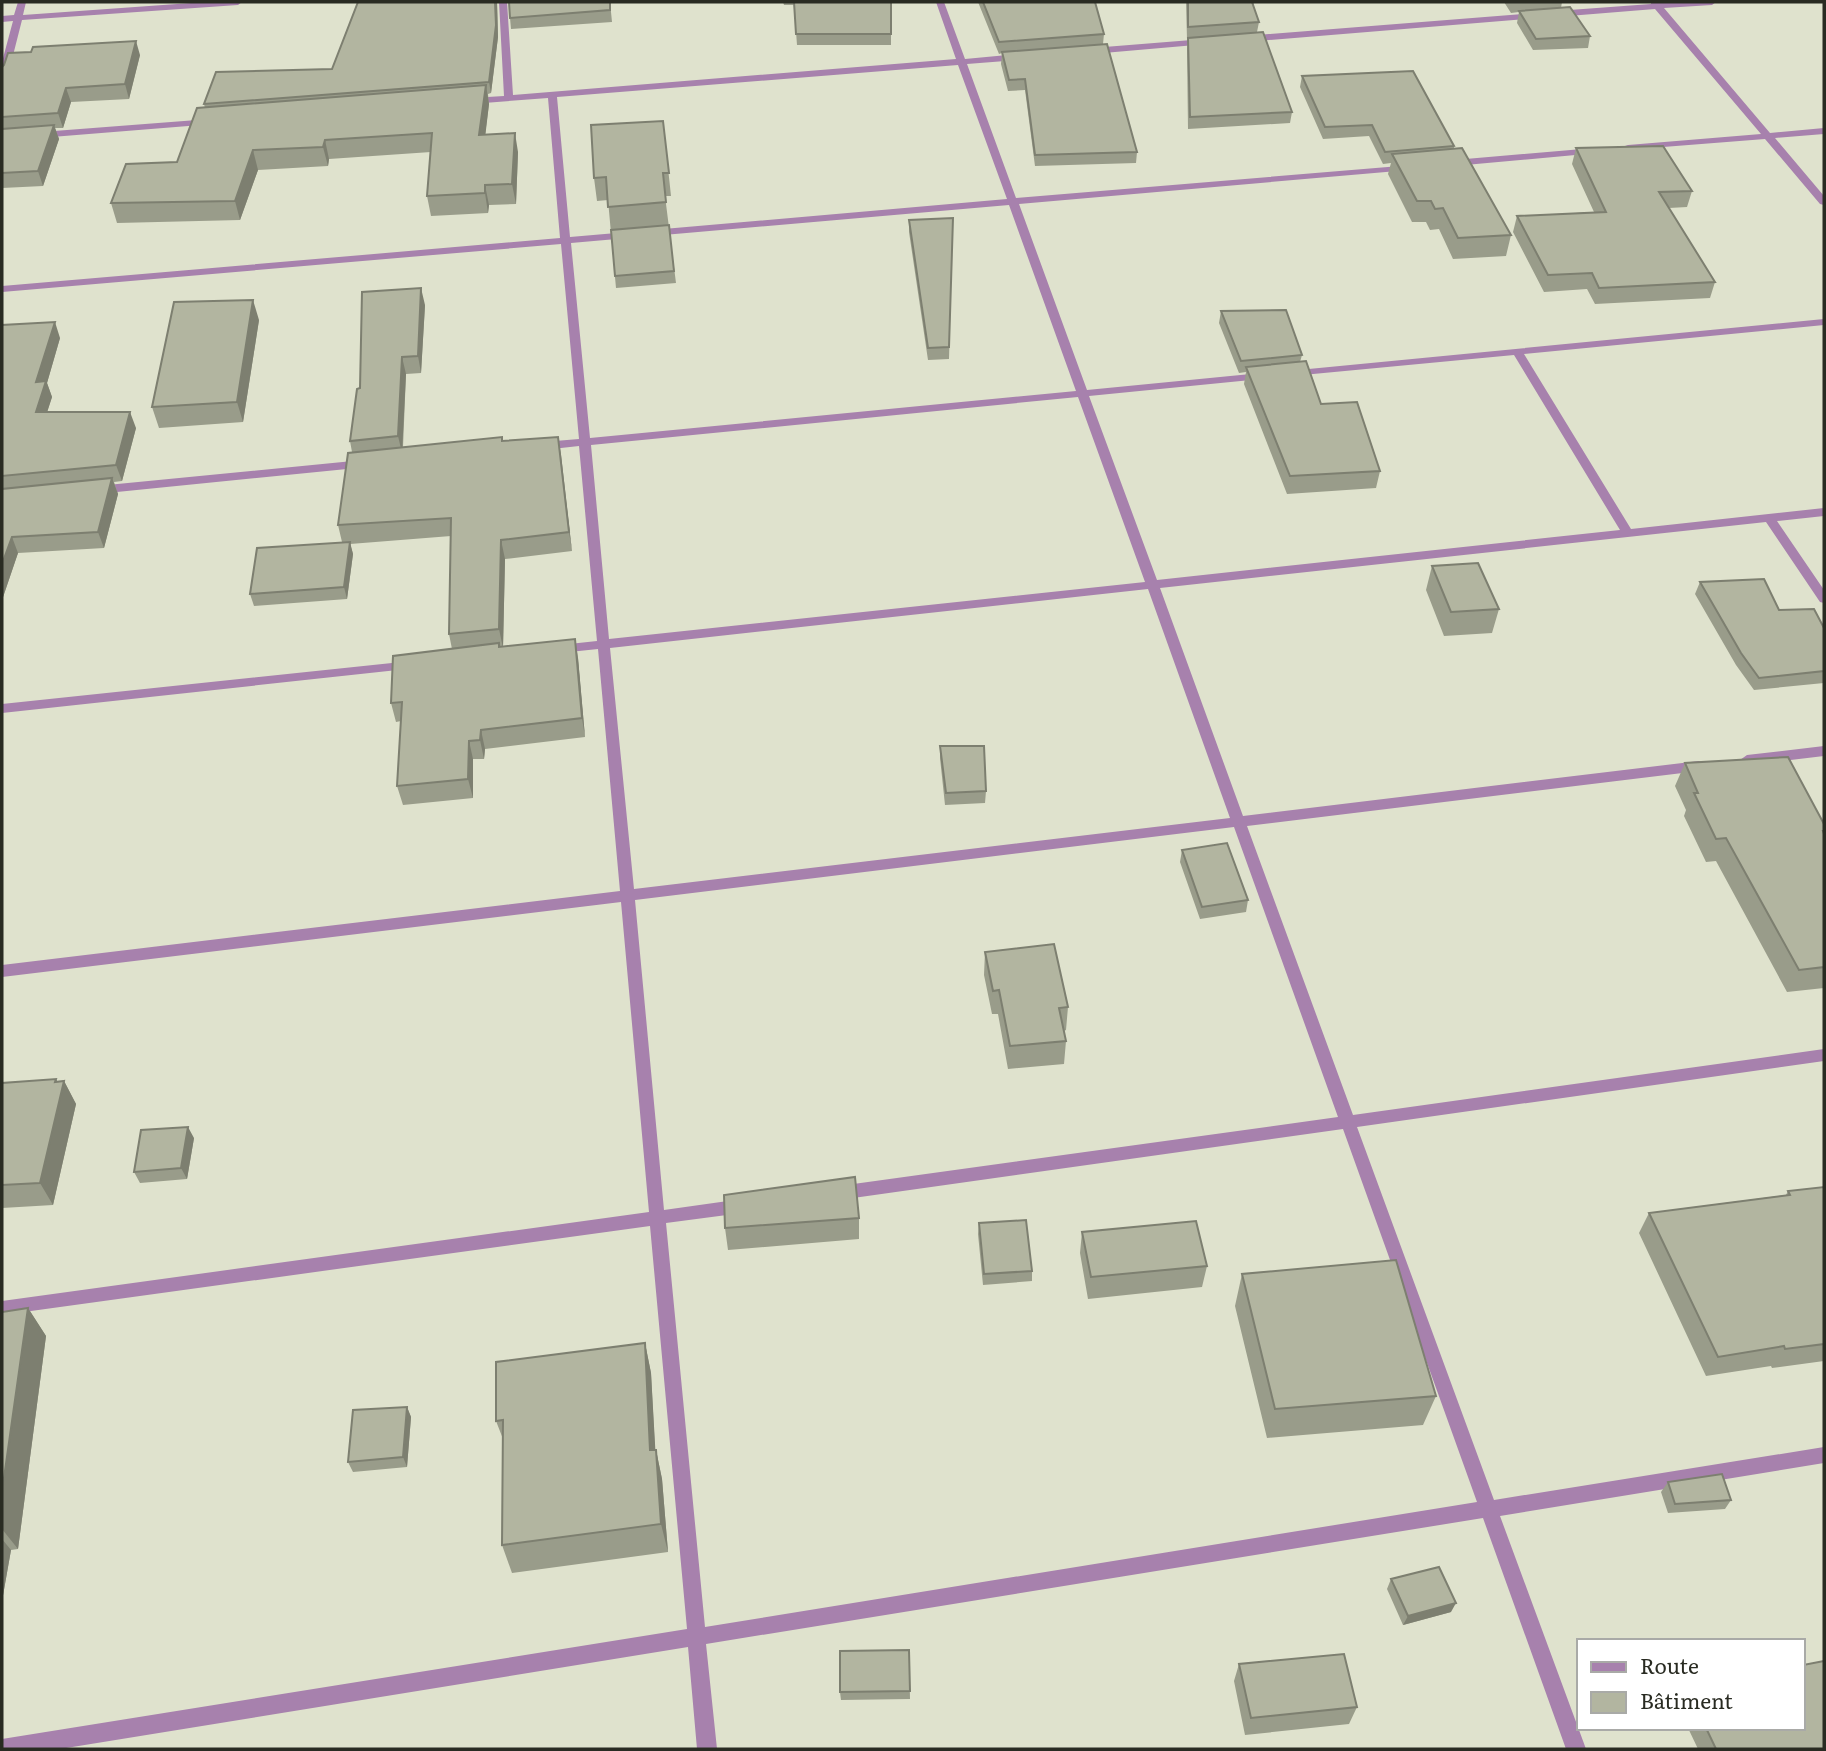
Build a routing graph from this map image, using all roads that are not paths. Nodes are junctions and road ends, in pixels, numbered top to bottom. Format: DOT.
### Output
graph roads {
  1 [pos="22,2"];
  2 [pos="239,2"];
  3 [pos="503,2"];
  4 [pos="940,2"];
  5 [pos="1712,2"];
  6 [pos="1656,4"];
  7 [pos="18,18"];
  8 [pos="2,19"];
  9 [pos="1240,39"];
  10 [pos="1213,42"];
  11 [pos="1087,52"];
  12 [pos="1032,56"];
  13 [pos="962,62"];
  14 [pos="2,79"];
  15 [pos="552,94"];
  16 [pos="509,98"];
  17 [pos="454,102"];
  18 [pos="221,121"];
  19 [pos="1824,131"];
  20 [pos="1768,135"];
  21 [pos="2,138"];
  22 [pos="1617,149"];
  23 [pos="1603,150"];
  24 [pos="1438,164"];
  25 [pos="1425,165"];
  26 [pos="1013,201"];
  27 [pos="1824,202"];
  28 [pos="647,233"];
  29 [pos="633,234"];
  30 [pos="566,240"];
  31 [pos="2,289"];
  32 [pos="1824,321"];
  33 [pos="1517,351"];
  34 [pos="1083,394"];
  35 [pos="584,442"];
  36 [pos="529,448"];
  37 [pos="376,463"];
  38 [pos="85,491"];
  39 [pos="1824,512"];
  40 [pos="1769,518"];
  41 [pos="1628,534"];
  42 [pos="1153,585"];
  43 [pos="1824,598"];
  44 [pos="603,644"];
  45 [pos="549,650"];
  46 [pos="426,663"];
  47 [pos="2,709"];
  48 [pos="1824,751"];
  49 [pos="1239,822"];
  50 [pos="627,896"];
  51 [pos="2,971"];
  52 [pos="1824,1055"];
  53 [pos="1349,1123"];
  54 [pos="823,1195"];
  55 [pos="754,1205"];
  56 [pos="657,1218"];
  57 [pos="2,1308"];
  58 [pos="1824,1455"];
  59 [pos="1490,1511"];
  60 [pos="697,1638"];
  61 [pos="2,1749"];
  62 [pos="707,1749"];
  63 [pos="1576,1749"];
  1 -- 7 [label="street"];
  2 -- 7 [label="street"];
  3 -- 16 [label="street"];
  4 -- 13 [label="street"];
  5 -- 6 [label="street"];
  6 -- 9 [label="street"];
  6 -- 20 [label="street"];
  7 -- 8 [label="street"];
  7 -- 14 [label="street"];
  10 -- 11 [label="street"];
  12 -- 13 [label="street"];
  13 -- 15 [label="street"];
  13 -- 26 [label="street"];
  15 -- 16 [label="street"];
  15 -- 30 [label="street"];
  16 -- 17 [label="street"];
  18 -- 21 [label="street"];
  19 -- 20 [label="street"];
  20 -- 22 [label="street"];
  20 -- 27 [label="street"];
  23 -- 24 [label="street"];
  25 -- 26 [label="street"];
  26 -- 28 [label="street"];
  26 -- 34 [label="street"];
  29 -- 30 [label="street"];
  30 -- 31 [label="street"];
  30 -- 35 [label="street"];
  32 -- 33 [label="street"];
  33 -- 34 [label="street"];
  33 -- 41 [label="street"];
  34 -- 35 [label="street"];
  34 -- 42 [label="street"];
  35 -- 36 [label="street"];
  35 -- 44 [label="street"];
  37 -- 38 [label="street"];
  39 -- 40 [label="street"];
  40 -- 41 [label="street"];
  40 -- 43 [label="street"];
  41 -- 42 [label="street"];
  42 -- 44 [label="street"];
  42 -- 49 [label="street"];
  44 -- 45 [label="street"];
  44 -- 50 [label="street"];
  46 -- 47 [label="street"];
  48 -- 49 [label="street"];
  49 -- 50 [label="street"];
  49 -- 53 [label="street"];
  50 -- 51 [label="street"];
  50 -- 56 [label="street"];
  52 -- 53 [label="street"];
  53 -- 54 [label="street"];
  53 -- 59 [label="street"];
  55 -- 56 [label="street"];
  56 -- 57 [label="street"];
  56 -- 60 [label="street"];
  58 -- 59 [label="street"];
  59 -- 60 [label="street"];
  59 -- 63 [label="street"];
  60 -- 61 [label="street"];
  60 -- 62 [label="street"];
}
